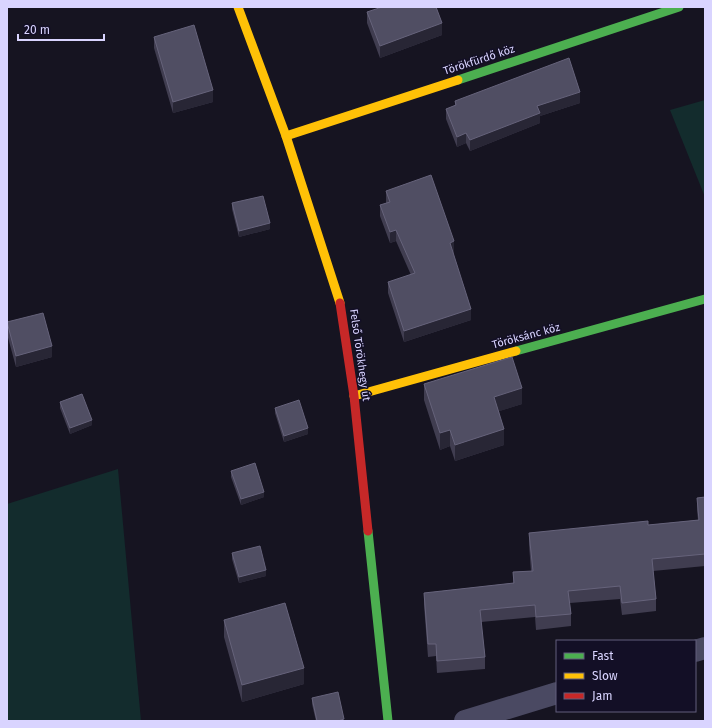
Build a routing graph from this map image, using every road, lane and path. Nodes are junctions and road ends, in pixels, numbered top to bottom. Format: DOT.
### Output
graph roads {
  1 [pos="238,7"];
  2 [pos="679,7"];
  3 [pos="286,136"];
  4 [pos="705,299"];
  5 [pos="354,396"];
  6 [pos="556,693"];
  7 [pos="388,721"];
  8 [pos="464,721"];
  1 -- 3 [label="street, Felső Törökhegy út"];
  2 -- 3 [label="street, Törökfürdő köz"];
  3 -- 5 [label="street, Felső Törökhegy út"];
  4 -- 5 [label="street, Töröksánc köz"];
  5 -- 7 [label="street, Felső Törökhegy út"];
  6 -- 8 [label="street"];
}
